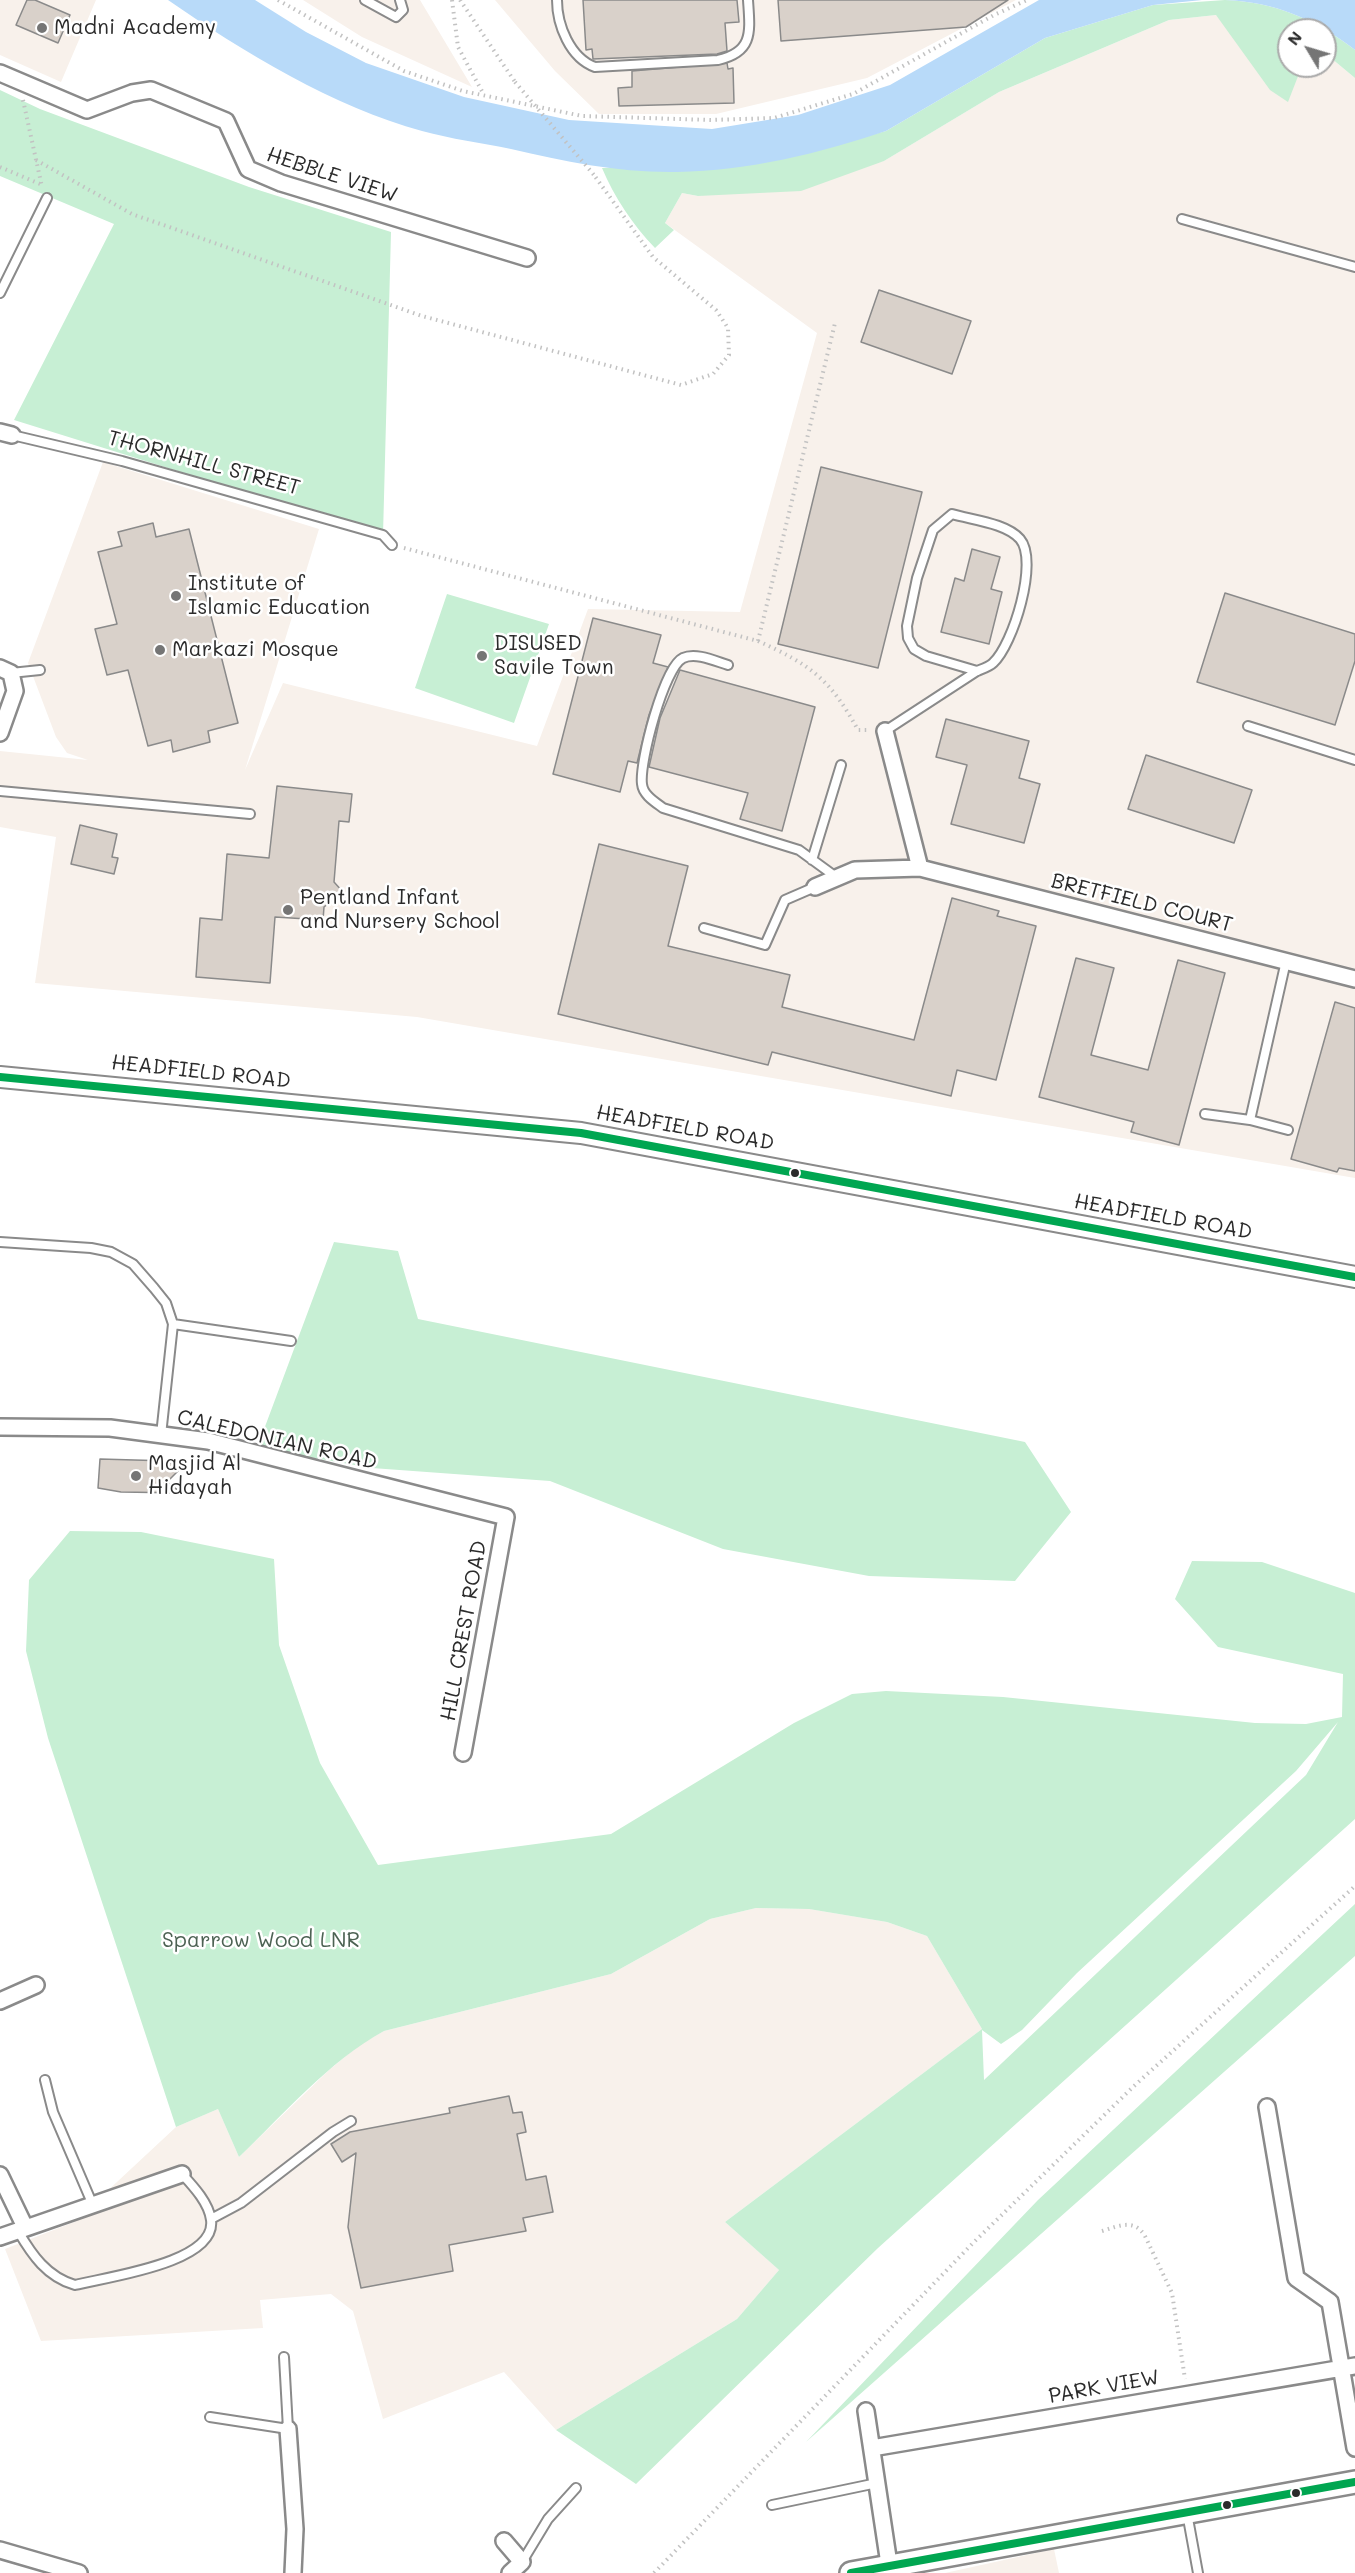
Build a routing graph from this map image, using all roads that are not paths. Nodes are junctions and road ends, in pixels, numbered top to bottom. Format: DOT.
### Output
graph roads {
  1 [pos="364,0"];
  2 [pos="400,0"];
  3 [pos="557,0"];
  4 [pos="748,0"];
  5 [pos="0,73"];
  6 [pos="47,198"];
  7 [pos="1182,219"];
  8 [pos="527,258"];
  9 [pos="1355,267"];
  10 [pos="0,293"];
  11 [pos="6,434"];
  12 [pos="392,545"];
  13 [pos="728,665"];
  14 [pos="6,670"];
  15 [pos="40,670"];
  16 [pos="977,671"];
  17 [pos="1248,726"];
  18 [pos="885,731"];
  19 [pos="0,733"];
  20 [pos="1355,760"];
  21 [pos="841,765"];
  22 [pos="0,791"];
  23 [pos="250,814"];
  24 [pos="812,860"];
  25 [pos="920,868"];
  26 [pos="837,878"];
  27 [pos="815,888"];
  28 [pos="704,928"];
  29 [pos="1286,961"];
  30 [pos="1355,979"];
  31 [pos="0,1077"];
  32 [pos="1205,1114"];
  33 [pos="1250,1120"];
  34 [pos="1288,1130"];
  35 [pos="0,1242"];
  36 [pos="1355,1276"];
  37 [pos="173,1324"];
  38 [pos="291,1341"];
  39 [pos="0,1427"];
  40 [pos="161,1435"];
  41 [pos="506,1517"];
  42 [pos="463,1753"];
  43 [pos="36,1985"];
  44 [pos="0,2001"];
  45 [pos="45,2080"];
  46 [pos="1267,2108"];
  47 [pos="351,2121"];
  48 [pos="182,2174"];
  49 [pos="0,2175"];
  50 [pos="92,2204"];
  51 [pos="212,2219"];
  52 [pos="21,2228"];
  53 [pos="0,2237"];
  54 [pos="284,2357"];
  55 [pos="1349,2367"];
  56 [pos="866,2411"];
  57 [pos="210,2417"];
  58 [pos="288,2429"];
  59 [pos="872,2448"];
  60 [pos="1355,2448"];
  61 [pos="1355,2482"];
  62 [pos="877,2483"];
  63 [pos="576,2488"];
  64 [pos="772,2505"];
  65 [pos="1187,2512"];
  66 [pos="504,2541"];
  67 [pos="0,2550"];
  68 [pos="522,2562"];
  69 [pos="889,2564"];
  70 [pos="79,2573"];
  71 [pos="293,2573"];
  72 [pos="510,2573"];
  73 [pos="851,2573"];
  74 [pos="1198,2573"];
  1 -- 2 [label="lane"];
  3 -- 4 [label="lane"];
  5 -- 8 [label="street, HEBBLE VIEW"];
  6 -- 10 [label="lane"];
  7 -- 9 [label="lane"];
  11 -- 12 [label="lane, THORNHILL STREET"];
  13 -- 24 [label="lane"];
  14 -- 15 [label="lane"];
  14 -- 19 [label="street"];
  16 -- 16 [label="lane"];
  16 -- 18 [label="lane"];
  17 -- 20 [label="lane"];
  18 -- 25 [label="street"];
  21 -- 24 [label="lane"];
  22 -- 23 [label="lane"];
  24 -- 26 [label="lane"];
  25 -- 26 [label="street, BRETFIELD COURT"];
  25 -- 29 [label="street, BRETFIELD COURT"];
  26 -- 27 [label="street, BRETFIELD COURT"];
  27 -- 28 [label="lane"];
  29 -- 30 [label="street, BRETFIELD COURT"];
  29 -- 33 [label="lane"];
  31 -- 36 [label="street, HEADFIELD ROAD"];
  32 -- 33 [label="lane"];
  33 -- 34 [label="lane"];
  35 -- 37 [label="lane"];
  37 -- 38 [label="lane"];
  37 -- 40 [label="lane"];
  39 -- 40 [label="street, CALEDONIAN ROAD"];
  40 -- 41 [label="street, CALEDONIAN ROAD"];
  41 -- 42 [label="street, HILL CREST ROAD"];
  43 -- 44 [label="street"];
  45 -- 50 [label="lane"];
  46 -- 55 [label="street"];
  47 -- 51 [label="lane"];
  48 -- 50 [label="street"];
  48 -- 51 [label="lane"];
  49 -- 52 [label="street"];
  50 -- 52 [label="street"];
  51 -- 52 [label="lane"];
  52 -- 53 [label="street"];
  54 -- 58 [label="lane"];
  55 -- 59 [label="street, PARK VIEW"];
  55 -- 60 [label="street"];
  56 -- 59 [label="street"];
  57 -- 58 [label="lane"];
  58 -- 71 [label="street"];
  59 -- 62 [label="street"];
  61 -- 65 [label="main road"];
  62 -- 64 [label="lane"];
  62 -- 69 [label="street"];
  63 -- 68 [label="lane"];
  65 -- 69 [label="main road"];
  65 -- 74 [label="lane"];
  66 -- 68 [label="street"];
  67 -- 70 [label="street"];
  68 -- 72 [label="street"];
  69 -- 73 [label="main road"];
}
